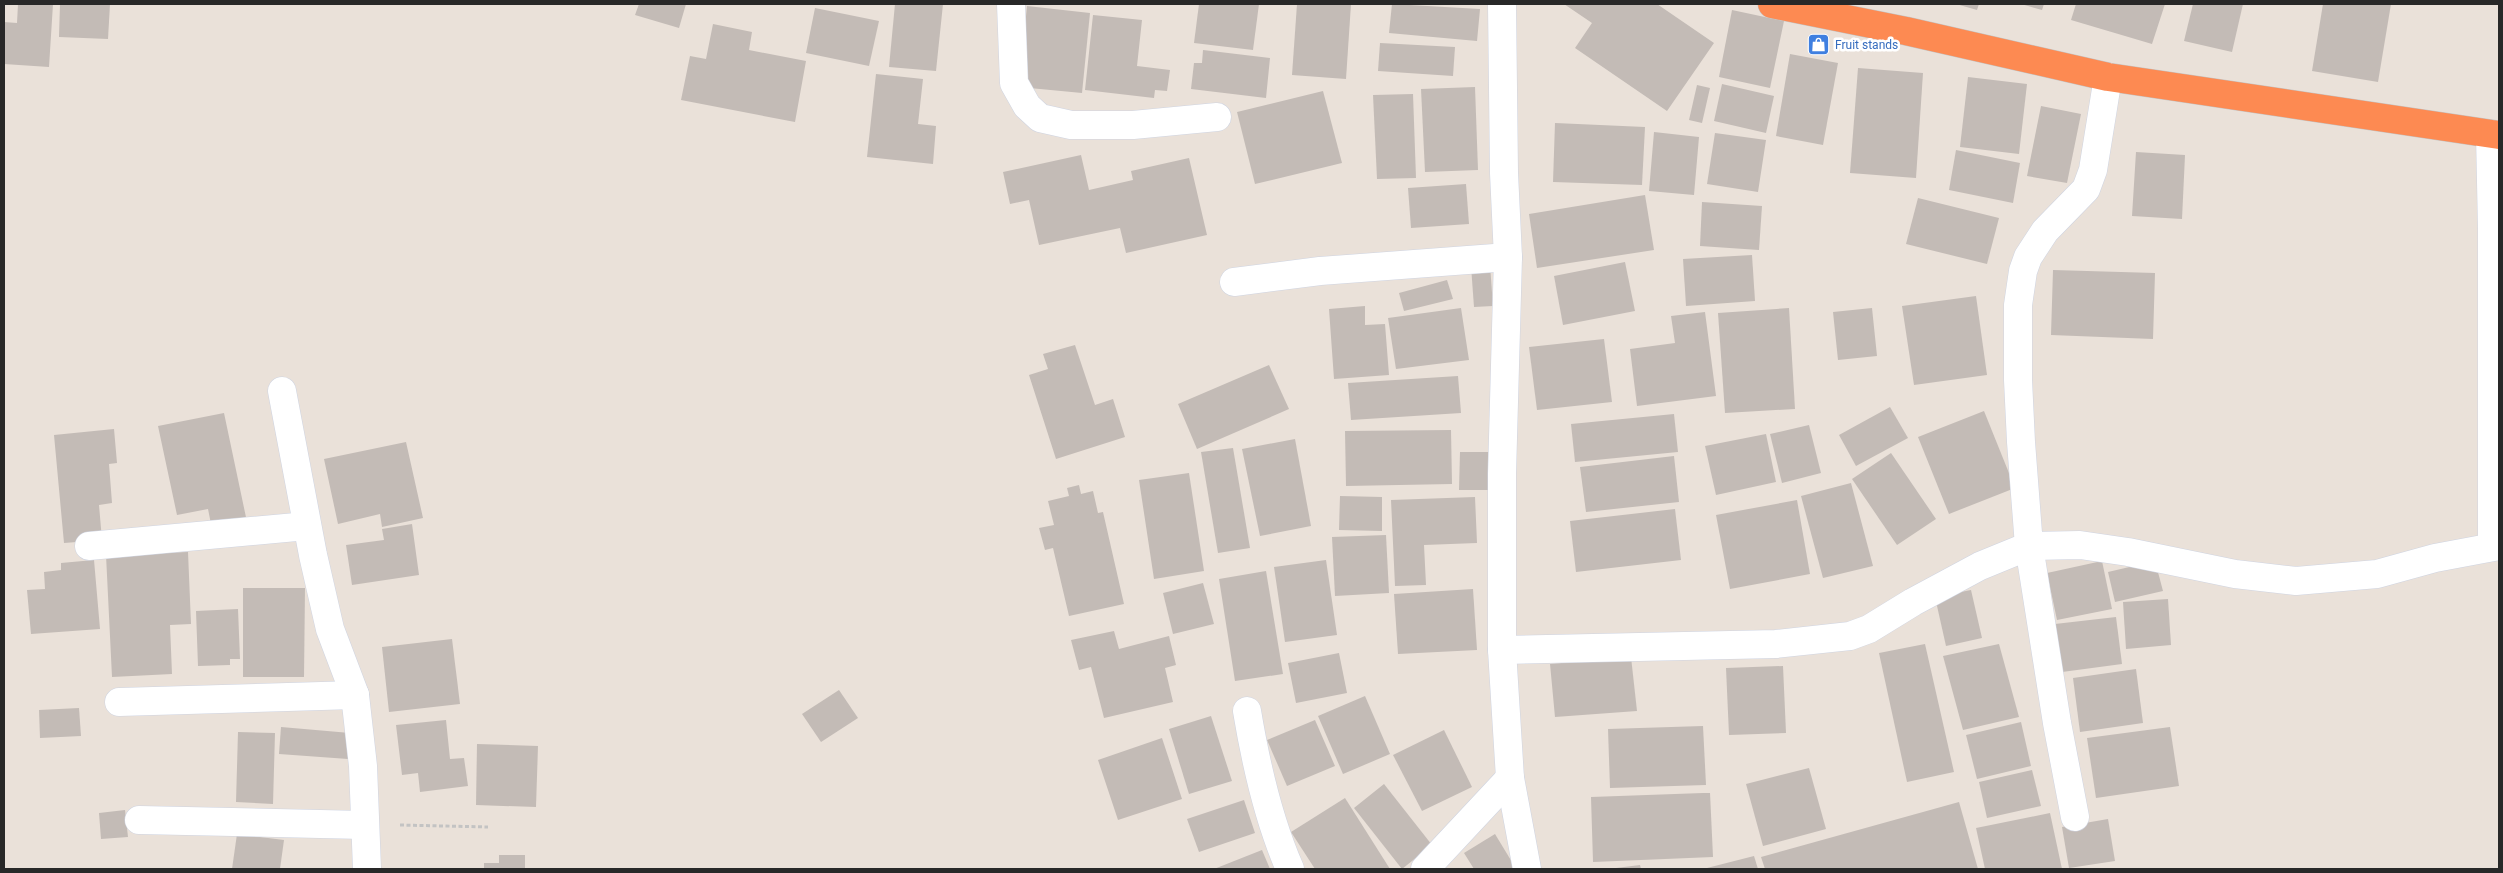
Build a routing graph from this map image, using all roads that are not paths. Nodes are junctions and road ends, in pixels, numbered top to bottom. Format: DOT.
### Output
graph roads {
  1 [pos="1011,4"];
  2 [pos="1502,4"];
  3 [pos="1772,4"];
  4 [pos="2108,77"];
  5 [pos="1217,117"];
  6 [pos="2494,134"];
  7 [pos="1508,257"];
  8 [pos="1234,282"];
  9 [pos="282,391"];
  10 [pos="307,526"];
  11 [pos="89,546"];
  12 [pos="2029,546"];
  13 [pos="2496,546"];
  14 [pos="1502,650"];
  15 [pos="355,695"];
  16 [pos="119,702"];
  17 [pos="1247,711"];
  18 [pos="1510,778"];
  19 [pos="2075,818"];
  20 [pos="139,820"];
  21 [pos="364,825"];
  22 [pos="367,869"];
  23 [pos="1290,869"];
  24 [pos="1425,869"];
  25 [pos="1527,869"];
  1 -- 5 [label="street"];
  2 -- 7 [label="street"];
  3 -- 4 [label="highway"];
  4 -- 6 [label="highway"];
  4 -- 12 [label="street"];
  6 -- 13 [label="street"];
  7 -- 8 [label="street"];
  7 -- 14 [label="street"];
  9 -- 10 [label="street"];
  10 -- 11 [label="street"];
  10 -- 15 [label="street"];
  12 -- 13 [label="street"];
  12 -- 14 [label="street"];
  12 -- 19 [label="street"];
  14 -- 18 [label="street"];
  15 -- 16 [label="street"];
  15 -- 21 [label="street"];
  17 -- 23 [label="street"];
  18 -- 24 [label="street"];
  18 -- 25 [label="street"];
  20 -- 21 [label="street"];
  21 -- 22 [label="street"];
}
